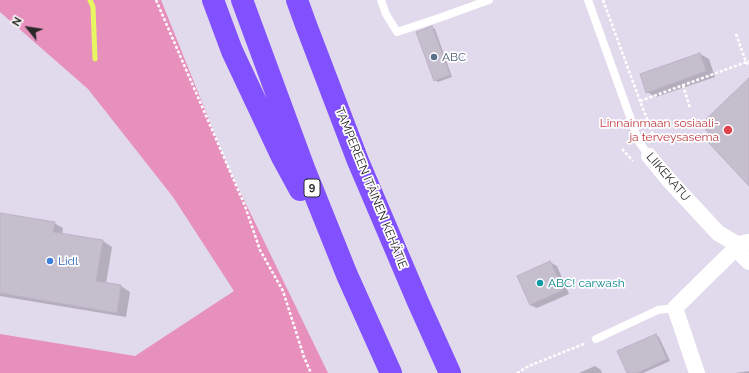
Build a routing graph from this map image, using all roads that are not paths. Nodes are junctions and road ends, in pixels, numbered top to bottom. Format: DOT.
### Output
graph roads {
  1 [pos="213,0"];
  2 [pos="242,0"];
  3 [pos="297,0"];
  4 [pos="302,0"];
  5 [pos="381,0"];
  6 [pos="489,0"];
  7 [pos="588,0"];
  8 [pos="306,25"];
  9 [pos="649,156"];
  10 [pos="744,243"];
  11 [pos="749,262"];
  12 [pos="347,276"];
  13 [pos="675,308"];
  14 [pos="596,340"];
  15 [pos="391,373"];
  16 [pos="450,373"];
  17 [pos="697,373"];
  1 -- 12 [label="highway"];
  2 -- 12 [label="highway, 9"];
  3 -- 8 [label="highway, TAMPEREEN ITÄINEN KEHÄTIE"];
  4 -- 8 [label="highway"];
  5 -- 6 [label="lane"];
  7 -- 9 [label="lane, LIIKEKATU"];
  8 -- 16 [label="highway, TAMPEREEN ITÄINEN KEHÄTIE"];
  9 -- 10 [label="street, LIIKEKATU"];
  10 -- 11 [label="street"];
  10 -- 13 [label="street"];
  12 -- 15 [label="highway, 9"];
  13 -- 14 [label="lane"];
  13 -- 17 [label="street"];
}
